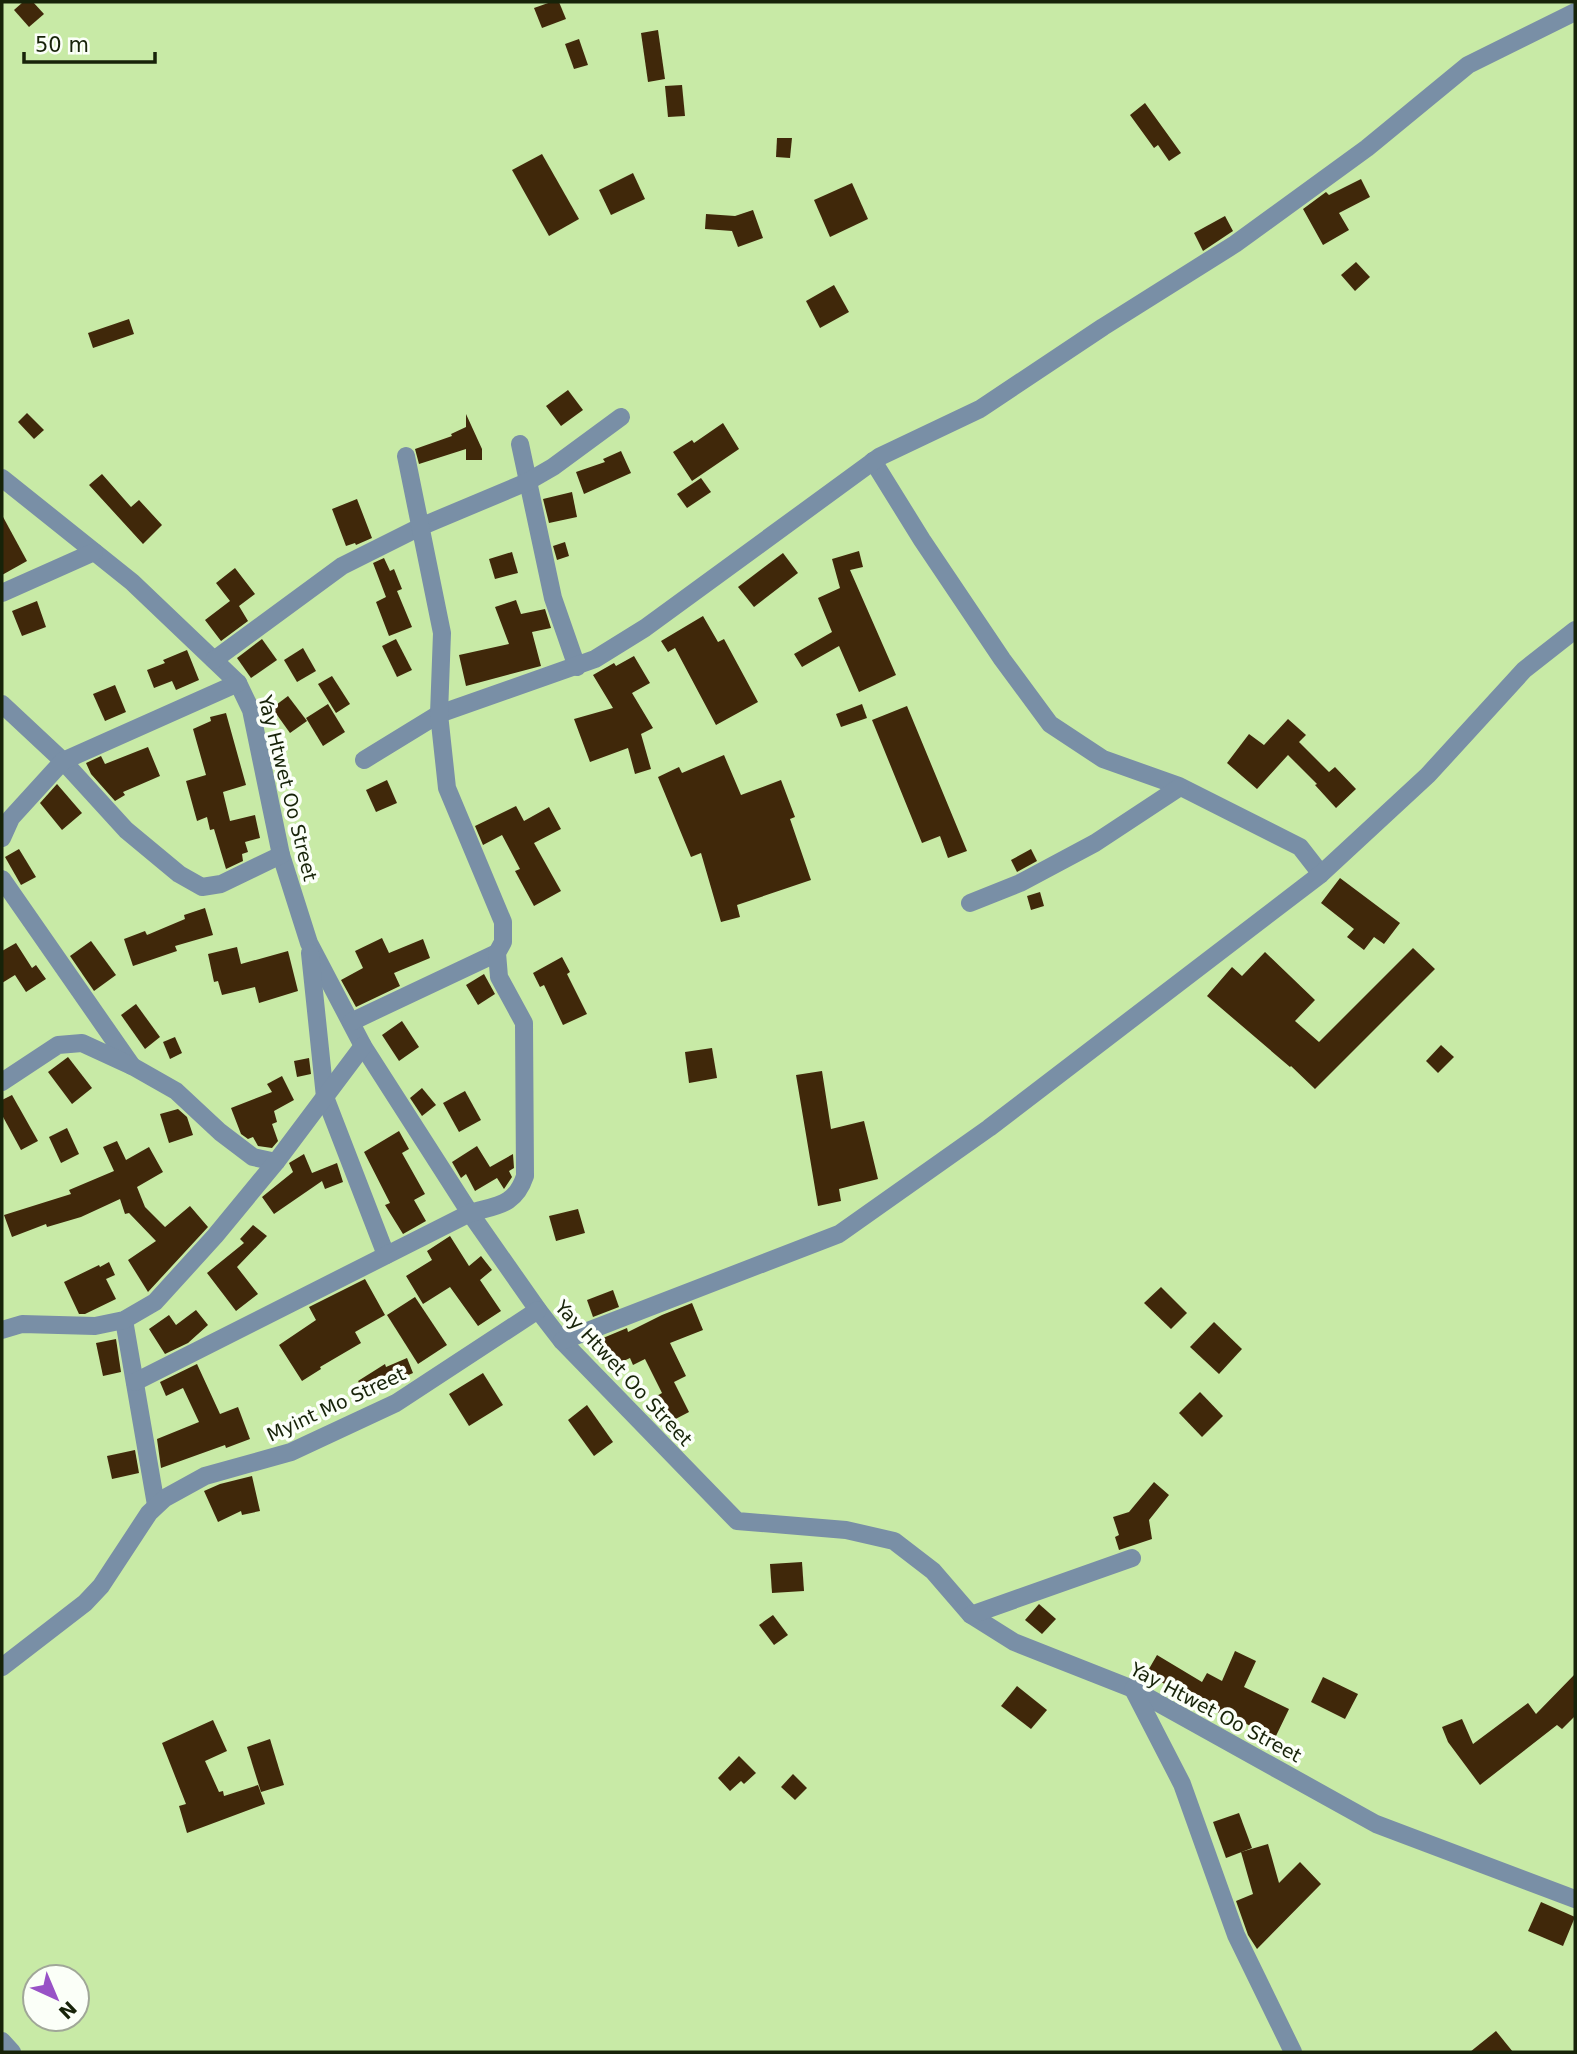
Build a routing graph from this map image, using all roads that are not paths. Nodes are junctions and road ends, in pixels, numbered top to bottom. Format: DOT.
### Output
graph roads {
  1 [pos="1575,12"];
  2 [pos="621,417"];
  3 [pos="520,444"];
  4 [pos="406,456"];
  5 [pos="873,461"];
  6 [pos="2,478"];
  7 [pos="527,482"];
  8 [pos="420,527"];
  9 [pos="94,552"];
  10 [pos="2,593"];
  11 [pos="1575,630"];
  12 [pos="214,660"];
  13 [pos="578,667"];
  14 [pos="238,683"];
  15 [pos="2,704"];
  16 [pos="439,714"];
  17 [pos="364,760"];
  18 [pos="63,761"];
  19 [pos="1180,786"];
  20 [pos="2,838"];
  21 [pos="281,855"];
  22 [pos="1321,874"];
  23 [pos="2,879"];
  24 [pos="970,903"];
  25 [pos="309,943"];
  26 [pos="497,953"];
  27 [pos="351,1022"];
  28 [pos="363,1046"];
  29 [pos="132,1066"];
  30 [pos="2,1082"];
  31 [pos="326,1097"];
  32 [pos="276,1162"];
  33 [pos="470,1213"];
  34 [pos="386,1255"];
  35 [pos="538,1310"];
  36 [pos="124,1320"];
  37 [pos="2,1330"];
  38 [pos="562,1341"];
  39 [pos="135,1382"];
  40 [pos="156,1505"];
  41 [pos="1132,1558"];
  42 [pos="971,1615"];
  43 [pos="2,1667"];
  44 [pos="1133,1689"];
  45 [pos="1575,1899"];
  46 [pos="2,2040"];
  47 [pos="12,2052"];
  48 [pos="1293,2052"];
  1 -- 5 [label="street"];
  2 -- 7 [label="street"];
  3 -- 7 [label="street"];
  4 -- 8 [label="street"];
  5 -- 13 [label="street"];
  5 -- 19 [label="street"];
  6 -- 9 [label="street, Yay Htwet Oo Street"];
  7 -- 8 [label="street"];
  7 -- 13 [label="street"];
  8 -- 12 [label="street"];
  8 -- 16 [label="street"];
  9 -- 10 [label="street"];
  9 -- 12 [label="street, Yay Htwet Oo Street"];
  11 -- 22 [label="street"];
  12 -- 14 [label="street, Yay Htwet Oo Street"];
  13 -- 16 [label="street"];
  14 -- 18 [label="street"];
  14 -- 21 [label="street, Yay Htwet Oo Street"];
  15 -- 18 [label="street"];
  16 -- 17 [label="street"];
  16 -- 26 [label="street"];
  18 -- 20 [label="street"];
  18 -- 21 [label="street"];
  19 -- 22 [label="street"];
  19 -- 24 [label="street"];
  21 -- 25 [label="street, Yay Htwet Oo Street"];
  22 -- 38 [label="street"];
  23 -- 29 [label="street"];
  25 -- 27 [label="street, Yay Htwet Oo Street"];
  25 -- 31 [label="street"];
  26 -- 27 [label="street"];
  26 -- 33 [label="street"];
  27 -- 28 [label="street, Yay Htwet Oo Street"];
  28 -- 31 [label="street"];
  28 -- 33 [label="street, Yay Htwet Oo Street"];
  29 -- 30 [label="street"];
  29 -- 32 [label="street"];
  31 -- 32 [label="street"];
  31 -- 34 [label="street"];
  32 -- 36 [label="street"];
  33 -- 34 [label="street"];
  33 -- 35 [label="street, Yay Htwet Oo Street"];
  34 -- 39 [label="street"];
  35 -- 38 [label="street, Yay Htwet Oo Street"];
  35 -- 40 [label="street, Myint Mo Street"];
  36 -- 37 [label="street"];
  36 -- 39 [label="street"];
  38 -- 42 [label="street, Yay Htwet Oo Street"];
  39 -- 40 [label="street"];
  40 -- 43 [label="street, Myint Mo Street"];
  41 -- 42 [label="street"];
  42 -- 44 [label="street, Yay Htwet Oo Street"];
  44 -- 45 [label="street, Yay Htwet Oo Street"];
  44 -- 48 [label="street"];
  46 -- 47 [label="street"];
}
